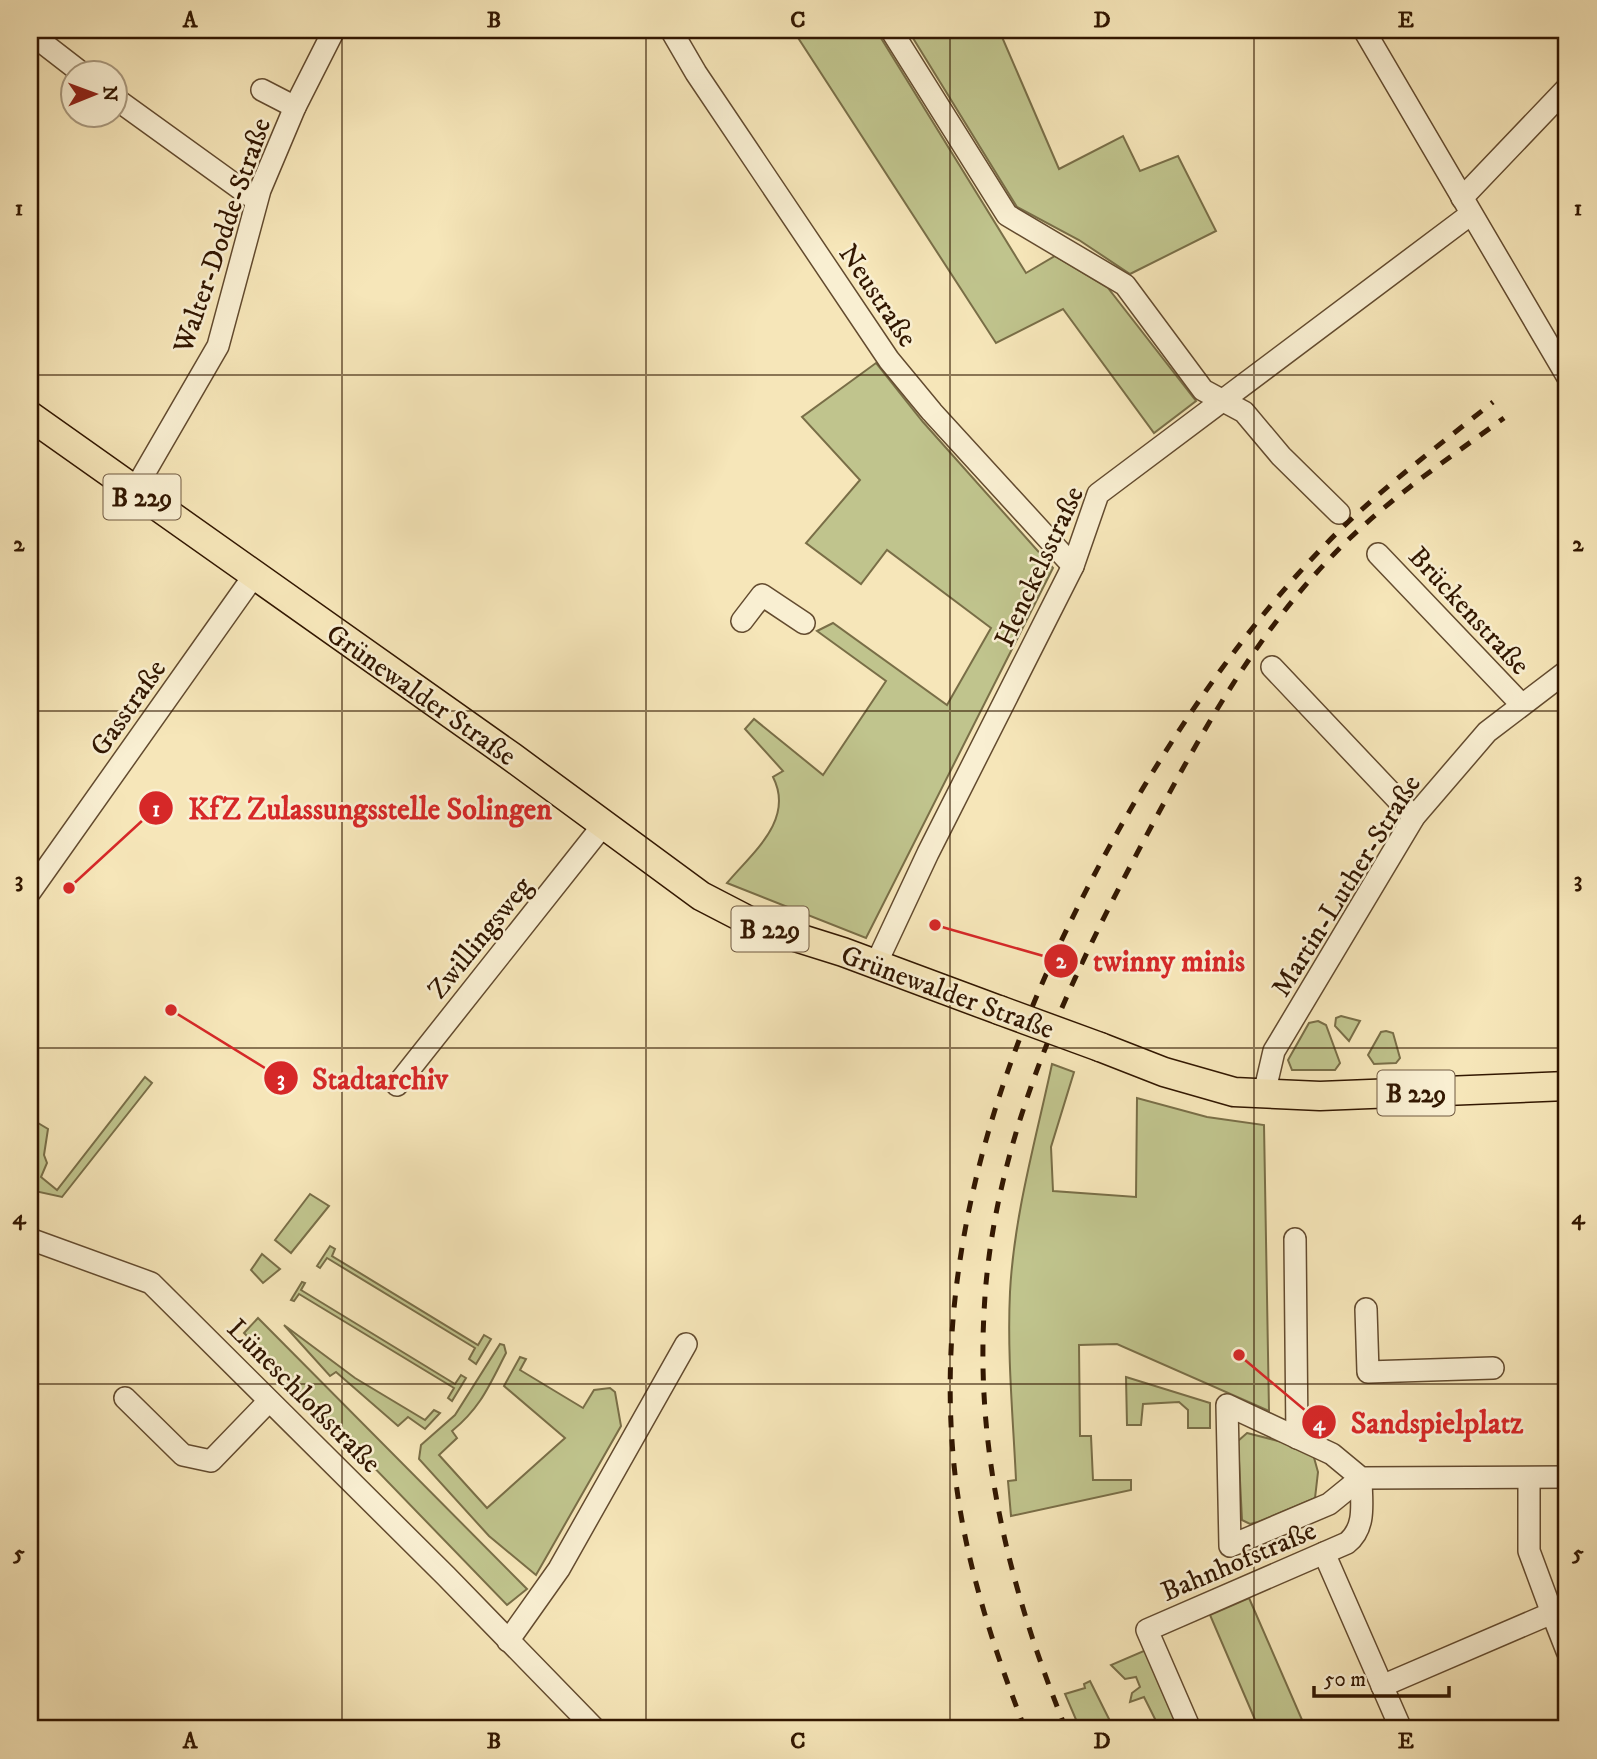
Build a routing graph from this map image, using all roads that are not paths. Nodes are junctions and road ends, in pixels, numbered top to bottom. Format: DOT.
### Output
graph roads {
  1 [pos="33,30"];
  2 [pos="334,30"];
  3 [pos="671,30"];
  4 [pos="891,30"];
  5 [pos="1364,30"];
  6 [pos="65,60"];
  7 [pos="1567,88"];
  8 [pos="262,90"];
  9 [pos="295,107"];
  10 [pos="130,109"];
  11 [pos="257,200"];
  12 [pos="1466,206"];
  13 [pos="1567,376"];
  14 [pos="1224,400"];
  15 [pos="30,416"];
  16 [pos="134,491"];
  17 [pos="1339,513"];
  18 [pos="1378,554"];
  19 [pos="1073,566"];
  20 [pos="253,577"];
  21 [pos="742,621"];
  22 [pos="804,623"];
  23 [pos="1272,667"];
  24 [pos="1567,671"];
  25 [pos="1521,704"];
  26 [pos="1414,817"];
  27 [pos="604,824"];
  28 [pos="38,864"];
  29 [pos="30,892"];
  30 [pos="876,964"];
  31 [pos="397,1085"];
  32 [pos="1567,1086"];
  33 [pos="1264,1094"];
  34 [pos="30,1238"];
  35 [pos="1295,1239"];
  36 [pos="1366,1309"];
  37 [pos="686,1344"];
  38 [pos="1493,1367"];
  39 [pos="125,1398"];
  40 [pos="269,1401"];
  41 [pos="1297,1438"];
  42 [pos="1567,1477"];
  43 [pos="1361,1478"];
  44 [pos="1529,1478"];
  45 [pos="1324,1553"];
  46 [pos="1552,1614"];
  47 [pos="508,1641"];
  48 [pos="1567,1651"];
  49 [pos="1382,1685"];
  50 [pos="595,1729"];
  51 [pos="1190,1729"];
  52 [pos="1401,1729"];
  1 -- 6 [label="street"];
  2 -- 9 [label="street, Walter-Dodde-Straße"];
  3 -- 19 [label="street, Neustraße"];
  4 -- 14 [label="street"];
  5 -- 12 [label="street"];
  7 -- 12 [label="street, Henckelsstraße"];
  8 -- 9 [label="street"];
  9 -- 11 [label="street, Walter-Dodde-Straße"];
  10 -- 11 [label="street"];
  11 -- 16 [label="street, Walter-Dodde-Straße"];
  12 -- 13 [label="street"];
  12 -- 14 [label="street, Henckelsstraße"];
  14 -- 17 [label="street"];
  14 -- 19 [label="street, Henckelsstraße"];
  15 -- 16 [label="main road, Grünewalder Straße / B 229"];
  16 -- 20 [label="main road, Grünewalder Straße / B 229"];
  18 -- 25 [label="street, Brückenstraße"];
  19 -- 30 [label="street, Henckelsstraße"];
  20 -- 27 [label="main road, Grünewalder Straße / B 229"];
  20 -- 28 [label="street, Gasstraße"];
  21 -- 22 [label="street"];
  23 -- 26 [label="street"];
  24 -- 25 [label="street, Martin-Luther-Straße"];
  25 -- 26 [label="street, Martin-Luther-Straße"];
  26 -- 33 [label="street, Martin-Luther-Straße"];
  27 -- 30 [label="main road, Grünewalder Straße / B 229"];
  27 -- 31 [label="street, Zwillingsweg"];
  28 -- 29 [label="street, Gasstraße"];
  30 -- 33 [label="main road, Grünewalder Straße / B 229, bridge"];
  32 -- 33 [label="main road, B 229"];
  34 -- 40 [label="street, Lüneschloßstraße"];
  35 -- 41 [label="street"];
  36 -- 38 [label="street"];
  37 -- 47 [label="street"];
  39 -- 40 [label="street"];
  40 -- 47 [label="street, Lüneschloßstraße"];
  41 -- 43 [label="street, Bahnhofstraße"];
  41 -- 43 [label="street, Bahnhofstraße"];
  42 -- 44 [label="street"];
  43 -- 44 [label="street"];
  43 -- 45 [label="street, Bahnhofstraße"];
  44 -- 46 [label="street"];
  45 -- 49 [label="street"];
  45 -- 51 [label="street, Bahnhofstraße"];
  46 -- 48 [label="street"];
  46 -- 49 [label="street"];
  47 -- 50 [label="street, Lüneschloßstraße"];
  49 -- 52 [label="street"];
}
